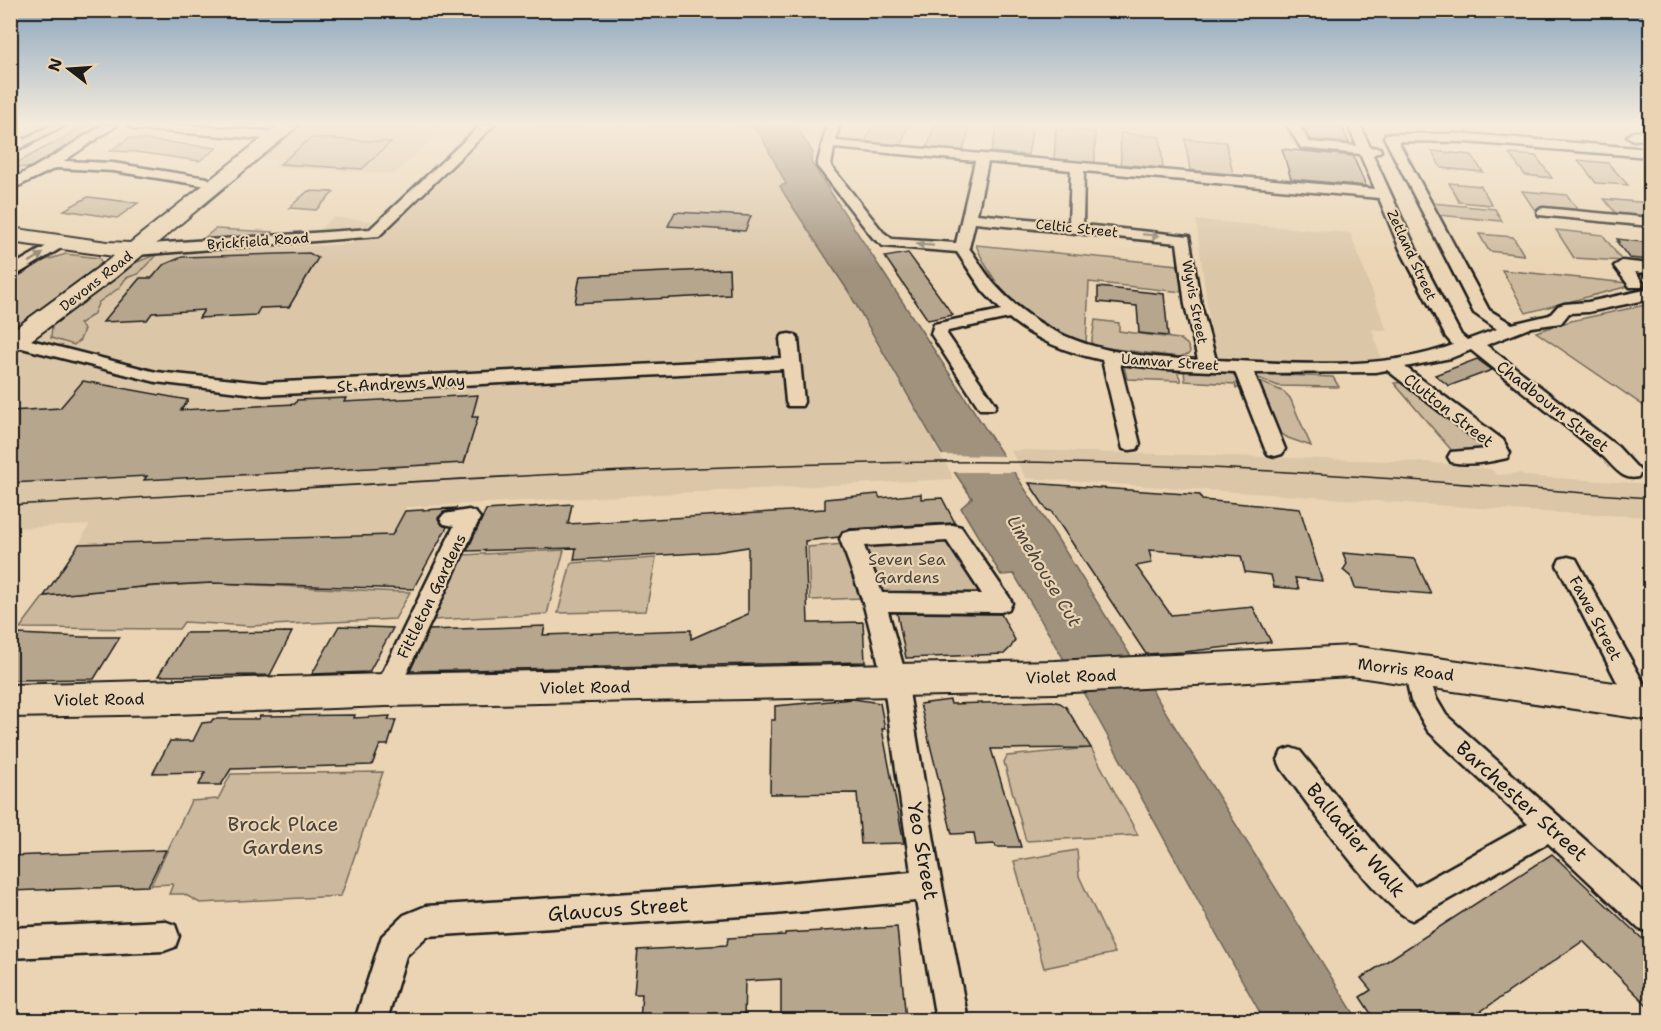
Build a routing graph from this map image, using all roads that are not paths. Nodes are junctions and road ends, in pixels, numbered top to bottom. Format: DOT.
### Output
graph roads {
  1 [pos="41,173"];
  2 [pos="84,173"];
  3 [pos="146,173"];
  4 [pos="225,173"];
  5 [pos="437,173"];
  6 [pos="830,173"];
  7 [pos="979,173"];
  8 [pos="1078,173"];
  9 [pos="1147,173"];
  10 [pos="1374,173"];
  11 [pos="1407,173"];
  12 [pos="10,186"];
  13 [pos="1384,194"];
  14 [pos="1544,212"];
  15 [pos="970,218"];
  16 [pos="1650,222"];
  17 [pos="1076,228"];
  18 [pos="10,236"];
  19 [pos="1184,238"];
  20 [pos="61,242"];
  21 [pos="962,248"];
  22 [pos="136,249"];
  23 [pos="1650,269"];
  24 [pos="10,274"];
  25 [pos="1643,289"];
  26 [pos="1010,313"];
  27 [pos="1511,330"];
  28 [pos="789,339"];
  29 [pos="13,342"];
  30 [pos="1469,345"];
  31 [pos="1110,357"];
  32 [pos="791,363"];
  33 [pos="1208,365"];
  34 [pos="1391,365"];
  35 [pos="1242,366"];
  36 [pos="795,402"];
  37 [pos="987,405"];
  38 [pos="1130,444"];
  39 [pos="1275,450"];
  40 [pos="1458,457"];
  41 [pos="1631,472"];
  42 [pos="467,518"];
  43 [pos="1568,565"];
  44 [pos="874,602"];
  45 [pos="1416,669"];
  46 [pos="1160,672"];
  47 [pos="895,680"];
  48 [pos="386,690"];
  49 [pos="10,701"];
  50 [pos="1646,704"];
  51 [pos="1291,760"];
  52 [pos="1551,826"];
  53 [pos="929,885"];
  54 [pos="1650,918"];
  55 [pos="164,936"];
  56 [pos="10,943"];
  57 [pos="371,1020"];
  58 [pos="952,1020"];
  1 -- 12 [label="street"];
  2 -- 3 [label="street"];
  4 -- 22 [label="street"];
  5 -- 22 [label="street, Brickfield Road"];
  21 -- 6 [label="street, one-way"];
  7 -- 15 [label="street"];
  8 -- 17 [label="street"];
  9 -- 13 [label="street"];
  10 -- 13 [label="street, Zetland Street"];
  11 -- 27 [label="street, Zetland Street"];
  13 -- 30 [label="street, Zetland Street"];
  14 -- 16 [label="street"];
  15 -- 17 [label="street, Celtic Street"];
  15 -- 21 [label="street"];
  17 -- 19 [label="street, Celtic Street, one-way"];
  18 -- 20 [label="street, Devons Road"];
  19 -- 33 [label="street, Wyvis Street"];
  20 -- 22 [label="street, Devons Road"];
  24 -- 20 [label="street, one-way"];
  21 -- 26 [label="street, Uamvar Street"];
  22 -- 29 [label="street, Devons Road"];
  23 -- 25 [label="street"];
  25 -- 27 [label="street, Uamvar Street"];
  26 -- 31 [label="street, Uamvar Street"];
  26 -- 37 [label="street"];
  27 -- 30 [label="street, Uamvar Street"];
  28 -- 32 [label="street"];
  29 -- 32 [label="street, St Andrews Way"];
  30 -- 34 [label="street, Uamvar Street"];
  30 -- 41 [label="street, Chadbourn Street"];
  31 -- 33 [label="street, Uamvar Street"];
  31 -- 38 [label="street"];
  32 -- 36 [label="street"];
  33 -- 35 [label="street, Uamvar Street"];
  34 -- 35 [label="street, Uamvar Street"];
  34 -- 40 [label="street, Clutton Street"];
  35 -- 39 [label="street"];
  42 -- 48 [label="street, Fittleton Gardens"];
  43 -- 50 [label="street, Fawe Street"];
  44 -- 44 [label="street"];
  44 -- 47 [label="street"];
  45 -- 46 [label="street, Morris Road"];
  45 -- 50 [label="street, Morris Road"];
  45 -- 52 [label="street, Barchester Street"];
  46 -- 47 [label="street, Violet Road"];
  47 -- 48 [label="street, Violet Road"];
  47 -- 53 [label="street, Yeo Street"];
  48 -- 49 [label="street, Violet Road"];
  51 -- 52 [label="street, Balladier Walk"];
  52 -- 54 [label="street, Barchester Street"];
  53 -- 57 [label="street, Glaucus Street"];
  53 -- 58 [label="street, Yeo Street"];
  55 -- 56 [label="street"];
}
